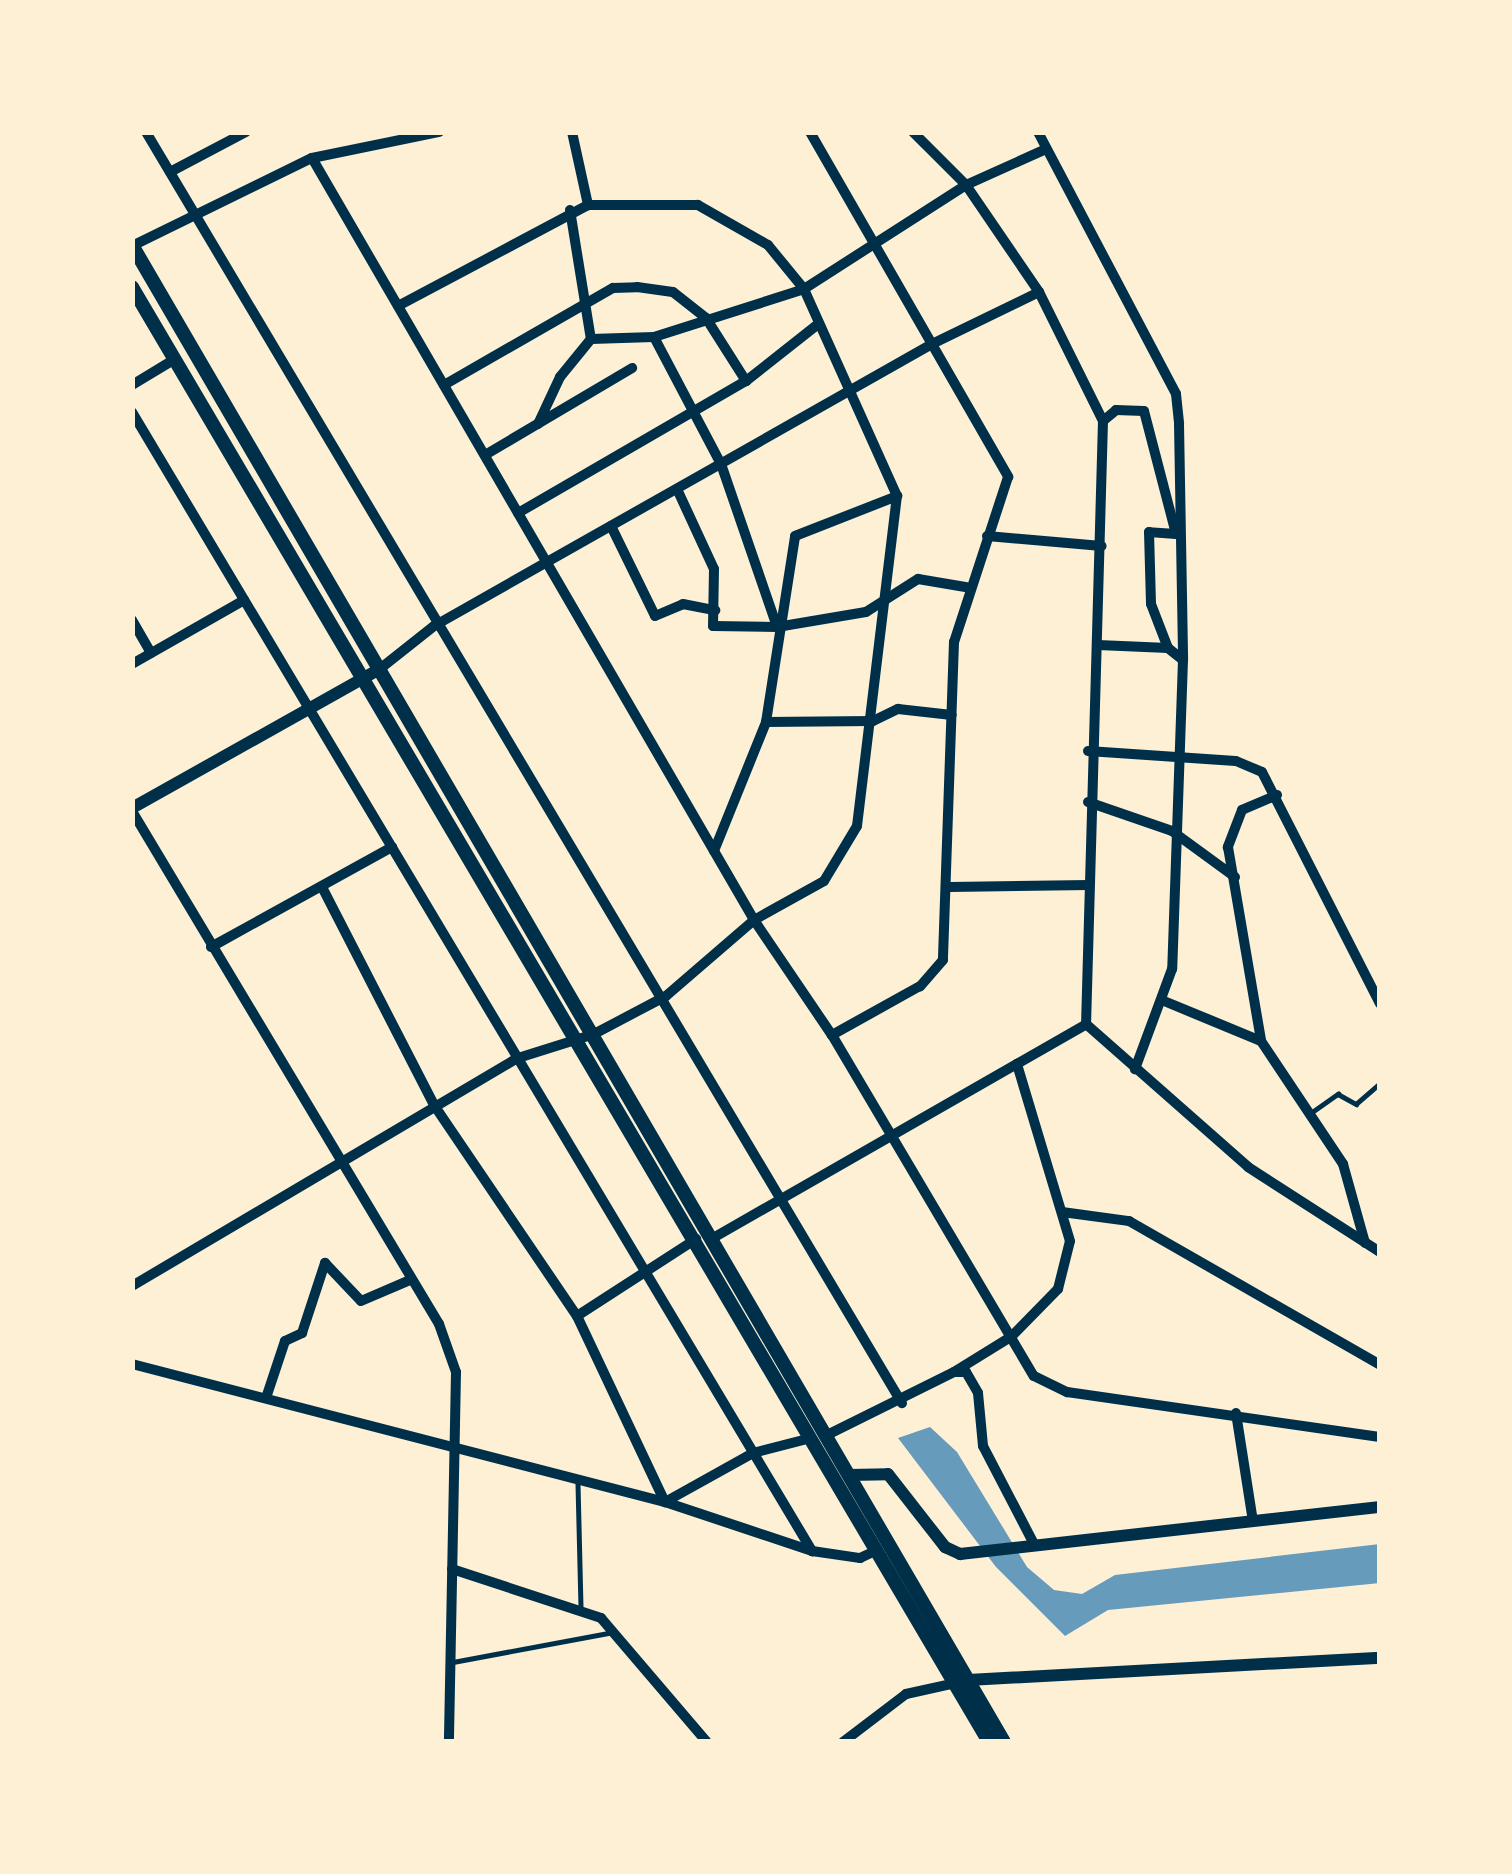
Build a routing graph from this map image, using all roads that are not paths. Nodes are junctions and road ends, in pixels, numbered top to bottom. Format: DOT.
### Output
graph roads {
  1 [pos="146,132"];
  2 [pos="245,132"];
  3 [pos="439,132"];
  4 [pos="572,132"];
  5 [pos="810,132"];
  6 [pos="913,132"];
  7 [pos="1038,132"];
  8 [pos="417,135"];
  9 [pos="1044,150"];
  10 [pos="312,158"];
  11 [pos="170,172"];
  12 [pos="966,185"];
  13 [pos="588,205"];
  14 [pos="570,210"];
  15 [pos="197,218"];
  16 [pos="873,240"];
  17 [pos="132,245"];
  18 [pos="132,286"];
  19 [pos="804,289"];
  20 [pos="1039,292"];
  21 [pos="585,303"];
  22 [pos="398,306"];
  23 [pos="706,318"];
  24 [pos="817,325"];
  25 [pos="654,337"];
  26 [pos="591,339"];
  27 [pos="932,344"];
  28 [pos="175,359"];
  29 [pos="632,368"];
  30 [pos="746,381"];
  31 [pos="132,385"];
  32 [pos="444,385"];
  33 [pos="851,390"];
  34 [pos="691,408"];
  35 [pos="132,412"];
  36 [pos="1103,421"];
  37 [pos="538,424"];
  38 [pos="485,455"];
  39 [pos="721,464"];
  40 [pos="677,489"];
  41 [pos="897,496"];
  42 [pos="518,513"];
  43 [pos="611,526"];
  44 [pos="1176,534"];
  45 [pos="987,536"];
  46 [pos="1102,546"];
  47 [pos="547,562"];
  48 [pos="971,588"];
  49 [pos="891,594"];
  50 [pos="244,600"];
  51 [pos="715,610"];
  52 [pos="132,620"];
  53 [pos="434,626"];
  54 [pos="777,627"];
  55 [pos="1097,645"];
  56 [pos="1168,648"];
  57 [pos="151,653"];
  58 [pos="1183,659"];
  59 [pos="132,664"];
  60 [pos="381,668"];
  61 [pos="364,679"];
  62 [pos="310,710"];
  63 [pos="952,715"];
  64 [pos="873,721"];
  65 [pos="766,722"];
  66 [pos="1088,751"];
  67 [pos="1179,758"];
  68 [pos="1277,795"];
  69 [pos="1088,802"];
  70 [pos="132,810"];
  71 [pos="1172,831"];
  72 [pos="392,848"];
  73 [pos="714,851"];
  74 [pos="1235,878"];
  75 [pos="1089,885"];
  76 [pos="322,887"];
  77 [pos="950,887"];
  78 [pos="754,920"];
  79 [pos="211,947"];
  80 [pos="666,996"];
  81 [pos="1164,1000"];
  82 [pos="1380,1004"];
  83 [pos="1086,1024"];
  84 [pos="832,1035"];
  85 [pos="586,1036"];
  86 [pos="1261,1041"];
  87 [pos="518,1058"];
  88 [pos="1017,1064"];
  89 [pos="1135,1069"];
  90 [pos="1380,1083"];
  91 [pos="434,1105"];
  92 [pos="1308,1116"];
  93 [pos="890,1135"];
  94 [pos="339,1158"];
  95 [pos="780,1201"];
  96 [pos="1062,1212"];
  97 [pos="713,1238"];
  98 [pos="696,1239"];
  99 [pos="1365,1243"];
  100 [pos="1380,1252"];
  101 [pos="648,1270"];
  102 [pos="410,1280"];
  103 [pos="132,1286"];
  104 [pos="577,1316"];
  105 [pos="1012,1336"];
  106 [pos="132,1364"];
  107 [pos="1380,1365"];
  108 [pos="954,1372"];
  109 [pos="266,1398"];
  110 [pos="902,1403"];
  111 [pos="1236,1413"];
  112 [pos="818,1437"];
  113 [pos="1380,1437"];
  114 [pos="454,1448"];
  115 [pos="753,1453"];
  116 [pos="848,1475"];
  117 [pos="578,1484"];
  118 [pos="664,1502"];
  119 [pos="1380,1508"];
  120 [pos="1252,1521"];
  121 [pos="1034,1544"];
  122 [pos="877,1550"];
  123 [pos="812,1551"];
  124 [pos="452,1569"];
  125 [pos="581,1608"];
  126 [pos="618,1631"];
  127 [pos="1380,1658"];
  128 [pos="452,1663"];
  129 [pos="961,1681"];
  130 [pos="701,1740"];
  131 [pos="449,1742"];
  132 [pos="843,1742"];
  133 [pos="989,1742"];
  134 [pos="1004,1742"];
  1 -- 11 [label="street"];
  2 -- 11 [label="street"];
  3 -- 8 [label="street"];
  4 -- 13 [label="street"];
  5 -- 16 [label="street"];
  6 -- 12 [label="street"];
  7 -- 9 [label="street"];
  8 -- 10 [label="street"];
  9 -- 12 [label="street"];
  9 -- 44 [label="street"];
  10 -- 15 [label="street"];
  10 -- 22 [label="street"];
  11 -- 15 [label="street"];
  12 -- 16 [label="street"];
  12 -- 20 [label="street"];
  13 -- 14 [label="street"];
  13 -- 19 [label="street"];
  14 -- 21 [label="street"];
  14 -- 22 [label="street"];
  15 -- 17 [label="street"];
  15 -- 53 [label="street"];
  16 -- 19 [label="street"];
  16 -- 27 [label="street"];
  17 -- 60 [label="main road"];
  18 -- 28 [label="main road"];
  19 -- 23 [label="street"];
  19 -- 24 [label="street"];
  20 -- 27 [label="street"];
  20 -- 36 [label="street"];
  21 -- 23 [label="street"];
  21 -- 26 [label="street"];
  21 -- 32 [label="street"];
  22 -- 32 [label="street"];
  23 -- 25 [label="street"];
  23 -- 30 [label="street"];
  24 -- 30 [label="street"];
  24 -- 33 [label="street"];
  25 -- 26 [label="street"];
  25 -- 34 [label="street"];
  26 -- 37 [label="street"];
  27 -- 33 [label="street"];
  27 -- 45 [label="street"];
  28 -- 31 [label="street"];
  28 -- 61 [label="main road"];
  29 -- 37 [label="street"];
  30 -- 34 [label="street"];
  32 -- 38 [label="street"];
  33 -- 39 [label="street"];
  33 -- 41 [label="street"];
  34 -- 39 [label="street"];
  34 -- 42 [label="street"];
  35 -- 50 [label="street"];
  36 -- 44 [label="street"];
  36 -- 46 [label="street"];
  37 -- 38 [label="street"];
  38 -- 42 [label="street"];
  39 -- 40 [label="street"];
  39 -- 54 [label="street"];
  40 -- 43 [label="street"];
  40 -- 51 [label="street"];
  41 -- 49 [label="street"];
  41 -- 54 [label="street"];
  42 -- 47 [label="street"];
  43 -- 47 [label="street"];
  43 -- 51 [label="street"];
  44 -- 56 [label="street"];
  44 -- 58 [label="street"];
  45 -- 46 [label="street"];
  45 -- 48 [label="street"];
  46 -- 55 [label="street"];
  47 -- 53 [label="street"];
  47 -- 73 [label="street"];
  48 -- 49 [label="street"];
  48 -- 63 [label="street"];
  49 -- 54 [label="street"];
  49 -- 64 [label="street"];
  50 -- 57 [label="street"];
  50 -- 62 [label="street"];
  51 -- 54 [label="street"];
  52 -- 57 [label="street"];
  53 -- 60 [label="street"];
  53 -- 80 [label="street"];
  54 -- 65 [label="street"];
  55 -- 56 [label="street"];
  55 -- 66 [label="street"];
  56 -- 58 [label="street"];
  57 -- 59 [label="street"];
  58 -- 67 [label="street"];
  60 -- 61 [label="street"];
  60 -- 85 [label="main road"];
  61 -- 62 [label="street"];
  61 -- 85 [label="main road"];
  62 -- 70 [label="street"];
  62 -- 72 [label="street"];
  63 -- 64 [label="street"];
  63 -- 77 [label="street"];
  64 -- 65 [label="street"];
  64 -- 78 [label="street"];
  65 -- 73 [label="street"];
  66 -- 67 [label="street"];
  66 -- 69 [label="street"];
  67 -- 68 [label="street"];
  67 -- 71 [label="street"];
  68 -- 74 [label="street"];
  68 -- 82 [label="street"];
  69 -- 71 [label="street"];
  69 -- 75 [label="street"];
  70 -- 79 [label="street"];
  71 -- 74 [label="street"];
  71 -- 81 [label="street"];
  72 -- 76 [label="street"];
  72 -- 87 [label="street"];
  73 -- 78 [label="street"];
  74 -- 86 [label="street"];
  75 -- 77 [label="street"];
  75 -- 83 [label="street"];
  76 -- 79 [label="street"];
  76 -- 91 [label="street"];
  77 -- 84 [label="street"];
  78 -- 80 [label="street"];
  78 -- 84 [label="street"];
  79 -- 94 [label="street"];
  80 -- 85 [label="street"];
  80 -- 95 [label="street"];
  81 -- 86 [label="street"];
  81 -- 89 [label="street"];
  83 -- 88 [label="street"];
  83 -- 89 [label="street"];
  84 -- 93 [label="street"];
  85 -- 87 [label="street"];
  85 -- 97 [label="main road"];
  85 -- 98 [label="main road"];
  86 -- 92 [label="street"];
  87 -- 91 [label="street"];
  87 -- 101 [label="street"];
  88 -- 93 [label="street"];
  88 -- 96 [label="street"];
  89 -- 99 [label="street"];
  90 -- 92 [label="lane"];
  91 -- 94 [label="street"];
  91 -- 104 [label="street"];
  92 -- 99 [label="street"];
  93 -- 95 [label="street"];
  93 -- 105 [label="street"];
  94 -- 102 [label="street"];
  94 -- 103 [label="street"];
  95 -- 97 [label="street"];
  95 -- 110 [label="street"];
  96 -- 105 [label="street"];
  96 -- 107 [label="street"];
  97 -- 112 [label="main road"];
  98 -- 101 [label="street"];
  98 -- 112 [label="main road"];
  99 -- 100 [label="street"];
  101 -- 104 [label="street"];
  101 -- 115 [label="street"];
  102 -- 109 [label="street"];
  102 -- 114 [label="street"];
  104 -- 118 [label="street"];
  105 -- 108 [label="street"];
  105 -- 111 [label="street"];
  106 -- 109 [label="street"];
  108 -- 110 [label="street"];
  108 -- 121 [label="street"];
  109 -- 114 [label="street"];
  110 -- 112 [label="street"];
  111 -- 113 [label="street"];
  111 -- 120 [label="street"];
  112 -- 115 [label="street"];
  112 -- 116 [label="main road"];
  112 -- 122 [label="main road"];
  114 -- 117 [label="street"];
  114 -- 124 [label="street"];
  115 -- 118 [label="street"];
  115 -- 123 [label="street"];
  116 -- 121 [label="street"];
  116 -- 129 [label="main road"];
  117 -- 118 [label="street"];
  117 -- 125 [label="lane"];
  118 -- 123 [label="street"];
  119 -- 120 [label="street"];
  120 -- 121 [label="street"];
  122 -- 123 [label="street"];
  122 -- 129 [label="main road"];
  124 -- 125 [label="street"];
  124 -- 128 [label="street"];
  125 -- 126 [label="street"];
  126 -- 128 [label="lane"];
  126 -- 130 [label="street"];
  127 -- 129 [label="street"];
  128 -- 131 [label="street"];
  129 -- 132 [label="street"];
  129 -- 133 [label="main road"];
  129 -- 134 [label="main road"];
}
